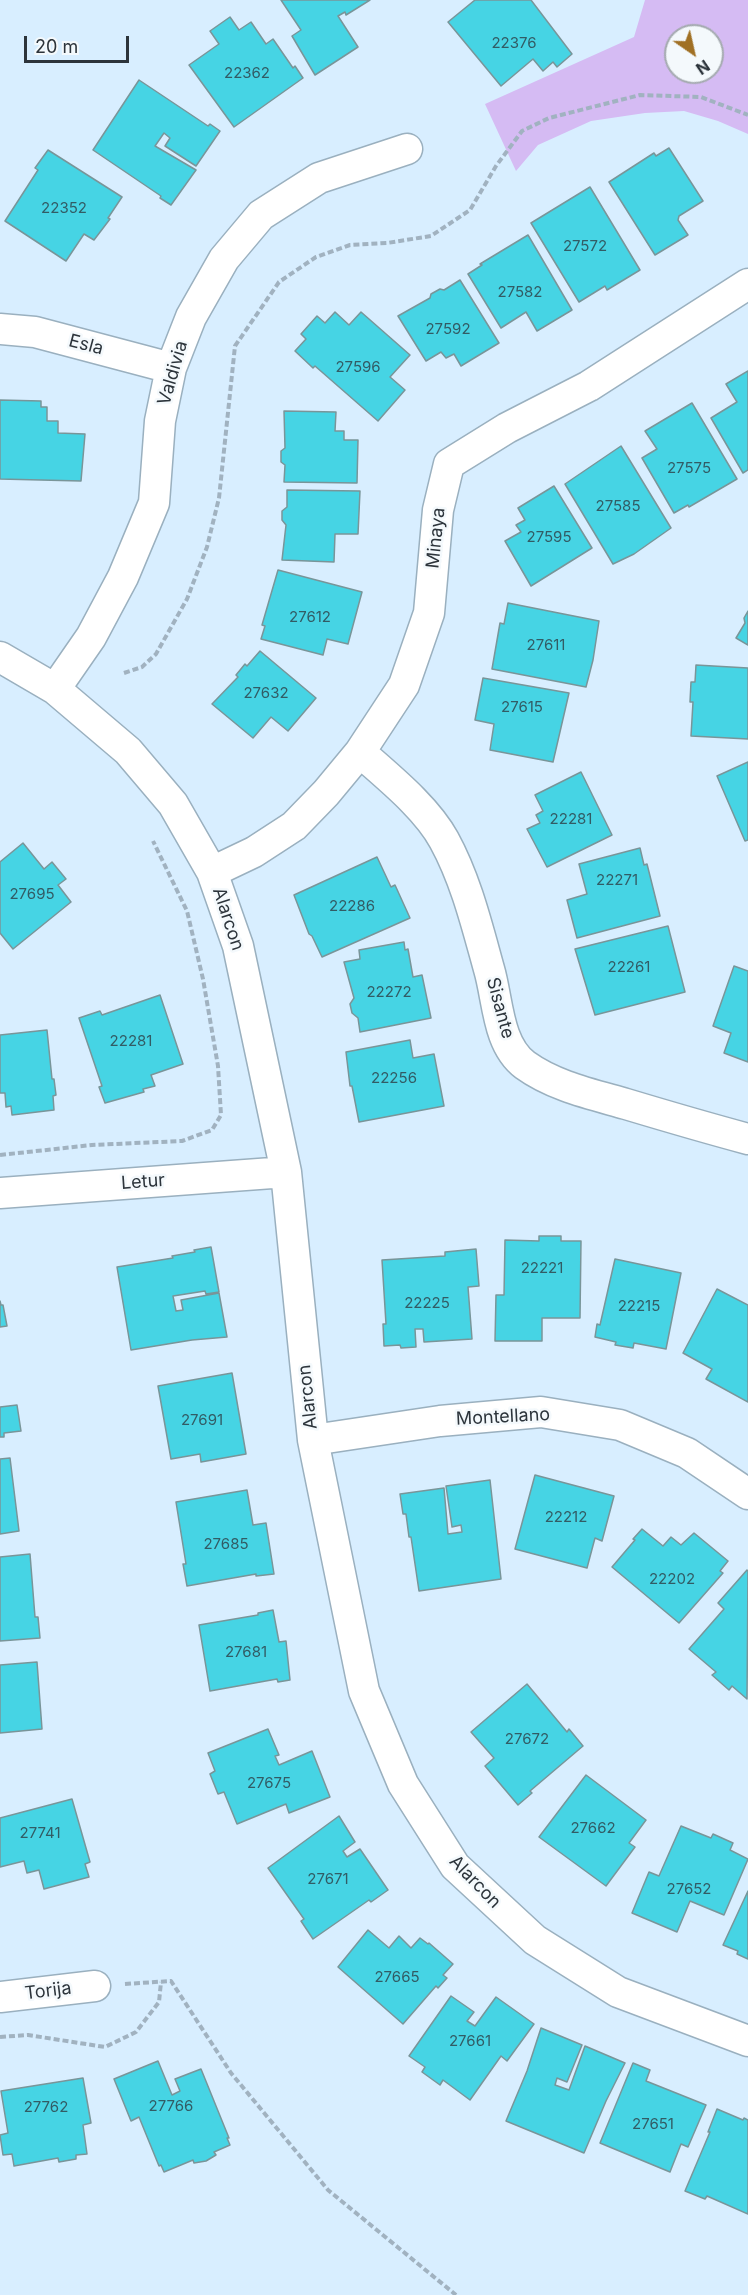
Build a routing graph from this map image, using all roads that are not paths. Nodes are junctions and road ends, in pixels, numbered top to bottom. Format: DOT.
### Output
graph roads {
  1 [pos="407,149"];
  2 [pos="748,284"];
  3 [pos="0,329"];
  4 [pos="171,368"];
  5 [pos="0,657"];
  6 [pos="55,689"];
  7 [pos="360,752"];
  8 [pos="212,872"];
  9 [pos="748,1139"];
  10 [pos="286,1172"];
  11 [pos="0,1193"];
  12 [pos="313,1440"];
  13 [pos="748,1494"];
  14 [pos="96,1986"];
  15 [pos="0,1997"];
  16 [pos="748,2042"];
  1 -- 4 [label="street, Valdivia"];
  2 -- 7 [label="street, Minaya"];
  3 -- 4 [label="street, Esla"];
  4 -- 6 [label="street, Valdivia"];
  5 -- 6 [label="street, Alarcon"];
  6 -- 8 [label="street, Alarcon"];
  7 -- 8 [label="street, Minaya"];
  7 -- 9 [label="street, Sisante"];
  8 -- 10 [label="street, Alarcon"];
  10 -- 11 [label="street, Letur"];
  10 -- 12 [label="street, Alarcon"];
  12 -- 13 [label="street, Montellano"];
  12 -- 16 [label="street, Alarcon"];
  14 -- 15 [label="street, Torija"];
}
